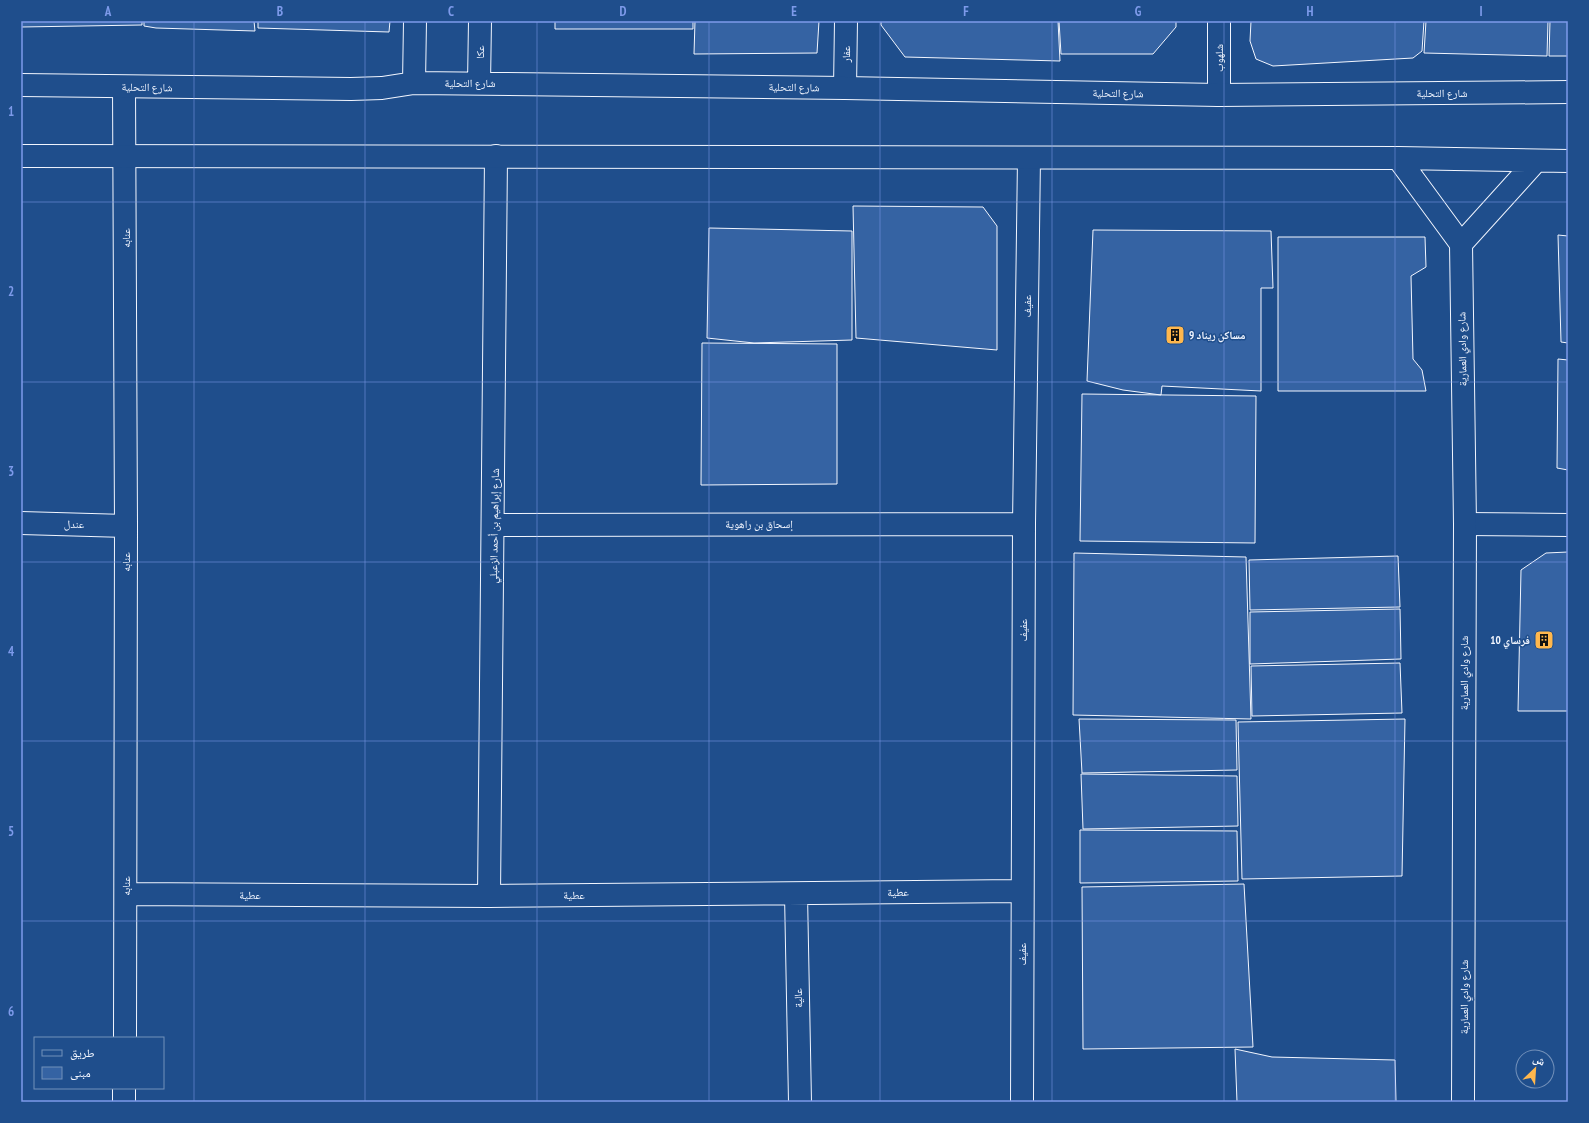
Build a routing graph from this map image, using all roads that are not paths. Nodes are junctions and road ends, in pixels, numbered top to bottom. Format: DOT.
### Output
graph roads {
  1 [pos="415,21"];
  2 [pos="480,21"];
  3 [pos="846,21"];
  4 [pos="1219,21"];
  5 [pos="414,83"];
  6 [pos="479,83"];
  7 [pos="21,85"];
  8 [pos="124,87"];
  9 [pos="845,88"];
  10 [pos="1568,92"];
  11 [pos="1219,95"];
  12 [pos="21,156"];
  13 [pos="125,156"];
  14 [pos="496,156"];
  15 [pos="1029,158"];
  16 [pos="1398,158"];
  17 [pos="1536,161"];
  18 [pos="1568,161"];
  19 [pos="1461,244"];
  20 [pos="21,523"];
  21 [pos="1024,524"];
  22 [pos="1464,524"];
  23 [pos="494,525"];
  24 [pos="1568,525"];
  25 [pos="126,526"];
  26 [pos="1022,891"];
  27 [pos="126,894"];
  28 [pos="796,894"];
  29 [pos="490,896"];
  30 [pos="125,1037"];
  31 [pos="124,1089"];
  32 [pos="124,1102"];
  33 [pos="800,1102"];
  34 [pos="1022,1102"];
  35 [pos="1463,1102"];
  1 -- 5 [label="street"];
  2 -- 6 [label="street, عكا"];
  3 -- 9 [label="street, عفار"];
  4 -- 11 [label="street, شلهوب"];
  5 -- 6 [label="street, شارع التحلية"];
  5 -- 8 [label="street, شارع التحلية"];
  6 -- 9 [label="street, شارع التحلية"];
  7 -- 8 [label="street, شارع التحلية"];
  8 -- 13 [label="street, عنابه"];
  9 -- 11 [label="street, شارع التحلية"];
  10 -- 11 [label="street, شارع التحلية"];
  12 -- 13 [label="street"];
  13 -- 14 [label="street"];
  13 -- 25 [label="street, عنابه"];
  14 -- 15 [label="street"];
  14 -- 23 [label="street, شارع إبراهيم بن أحمد الزعبلي"];
  15 -- 16 [label="street"];
  15 -- 21 [label="street, عفيف"];
  16 -- 17 [label="street"];
  16 -- 19 [label="street"];
  17 -- 18 [label="street"];
  17 -- 19 [label="street"];
  19 -- 22 [label="street, شارع وادي العمارية"];
  20 -- 25 [label="street, عندل"];
  21 -- 23 [label="street, إسحاق بن راهوية"];
  21 -- 26 [label="street, عفيف"];
  22 -- 24 [label="street"];
  22 -- 35 [label="street, شارع وادي العمارية"];
  23 -- 29 [label="street, شارع إبراهيم بن أحمد الزعبلي"];
  25 -- 27 [label="street, عنابه"];
  26 -- 28 [label="street, عطية"];
  26 -- 34 [label="street, عفيف"];
  27 -- 29 [label="street, عطية"];
  27 -- 30 [label="street, عنابه"];
  28 -- 29 [label="street, عطية"];
  28 -- 33 [label="street, عالية"];
  31 -- 32 [label="street"];
}
